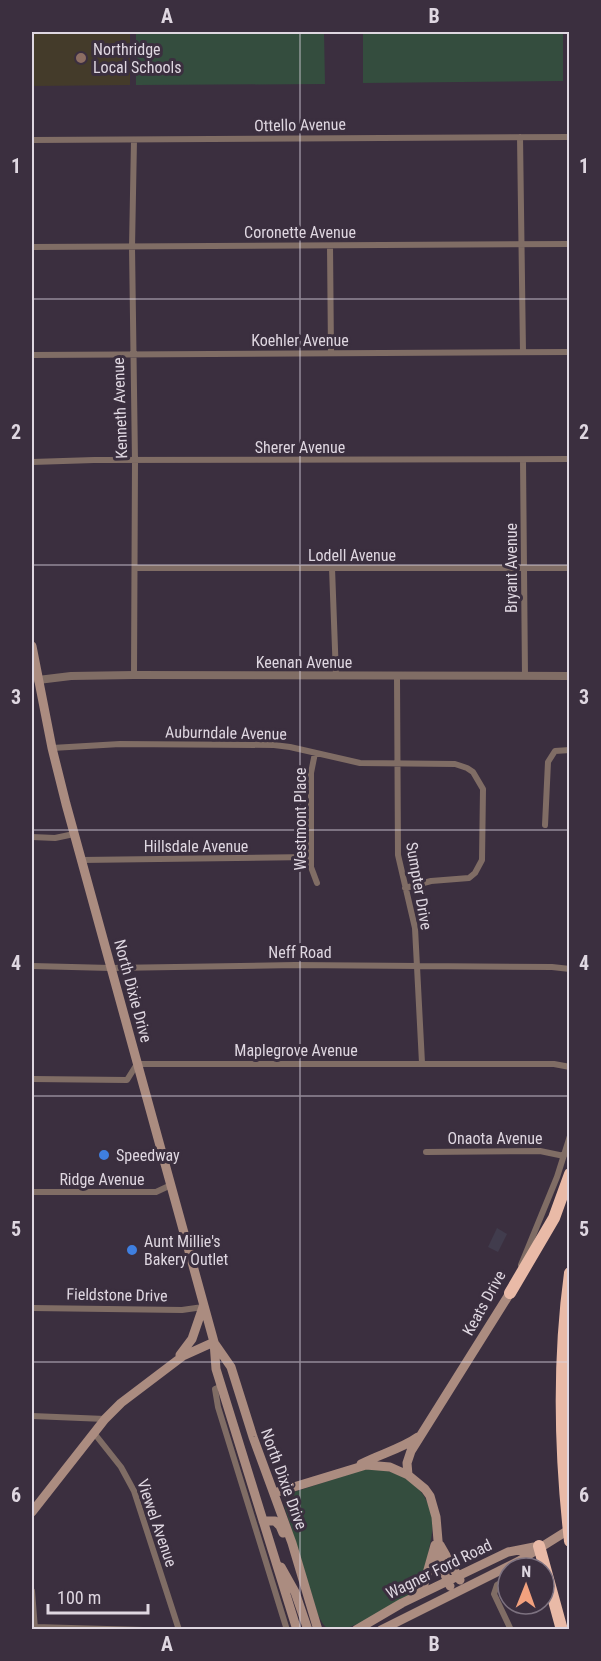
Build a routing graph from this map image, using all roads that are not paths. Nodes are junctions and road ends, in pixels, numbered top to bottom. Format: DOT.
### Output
graph roads {
  1 [pos="520,137"];
  2 [pos="570,137"];
  3 [pos="32,140"];
  4 [pos="134,140"];
  5 [pos="523,244"];
  6 [pos="570,244"];
  7 [pos="330,246"];
  8 [pos="32,247"];
  9 [pos="132,247"];
  10 [pos="523,352"];
  11 [pos="570,352"];
  12 [pos="331,353"];
  13 [pos="32,355"];
  14 [pos="132,355"];
  15 [pos="570,459"];
  16 [pos="523,460"];
  17 [pos="135,461"];
  18 [pos="32,462"];
  19 [pos="135,568"];
  20 [pos="332,568"];
  21 [pos="525,568"];
  22 [pos="570,568"];
  23 [pos="32,646"];
  24 [pos="134,675"];
  25 [pos="336,676"];
  26 [pos="397,676"];
  27 [pos="525,676"];
  28 [pos="570,676"];
  29 [pos="35,681"];
  30 [pos="52,748"];
  31 [pos="570,750"];
  32 [pos="315,753"];
  33 [pos="397,764"];
  34 [pos="545,825"];
  35 [pos="74,834"];
  36 [pos="32,837"];
  37 [pos="311,857"];
  38 [pos="81,860"];
  39 [pos="317,883"];
  40 [pos="405,888"];
  41 [pos="32,966"];
  42 [pos="415,966"];
  43 [pos="111,968"];
  44 [pos="570,969"];
  45 [pos="422,1063"];
  46 [pos="137,1064"];
  47 [pos="570,1067"];
  48 [pos="32,1079"];
  49 [pos="570,1136"];
  50 [pos="426,1152"];
  51 [pos="564,1156"];
  52 [pos="570,1174"];
  53 [pos="171,1185"];
  54 [pos="32,1192"];
  55 [pos="570,1273"];
  56 [pos="510,1293"];
  57 [pos="203,1306"];
  58 [pos="32,1308"];
  59 [pos="214,1342"];
  60 [pos="175,1361"];
  61 [pos="222,1386"];
  62 [pos="242,1403"];
  63 [pos="32,1416"];
  64 [pos="105,1419"];
  65 [pos="94,1433"];
  66 [pos="420,1436"];
  67 [pos="355,1468"];
  68 [pos="408,1475"];
  69 [pos="274,1493"];
  70 [pos="32,1512"];
  71 [pos="259,1522"];
  72 [pos="570,1528"];
  73 [pos="437,1537"];
  74 [pos="570,1541"];
  75 [pos="539,1546"];
  76 [pos="525,1556"];
  77 [pos="274,1557"];
  78 [pos="298,1565"];
  79 [pos="496,1567"];
  80 [pos="496,1572"];
  81 [pos="459,1578"];
  82 [pos="448,1584"];
  83 [pos="32,1591"];
  84 [pos="414,1597"];
  85 [pos="392,1624"];
  86 [pos="316,1625"];
  87 [pos="35,1628"];
  88 [pos="53,1629"];
  89 [pos="143,1629"];
  90 [pos="178,1629"];
  91 [pos="288,1629"];
  92 [pos="297,1629"];
  93 [pos="308,1629"];
  94 [pos="324,1629"];
  95 [pos="356,1629"];
  96 [pos="381,1629"];
  97 [pos="562,1629"];
  1 -- 2 [label="street, Ottello Avenue"];
  1 -- 4 [label="street, Ottello Avenue"];
  1 -- 5 [label="street"];
  3 -- 4 [label="street, Ottello Avenue"];
  4 -- 9 [label="street, Kenneth Avenue"];
  5 -- 6 [label="street, Coronette Avenue"];
  5 -- 7 [label="street, Coronette Avenue"];
  5 -- 10 [label="street"];
  7 -- 9 [label="street, Coronette Avenue"];
  7 -- 12 [label="street"];
  8 -- 9 [label="street, Coronette Avenue"];
  9 -- 14 [label="street, Kenneth Avenue"];
  10 -- 11 [label="street, Koehler Avenue"];
  10 -- 12 [label="street, Koehler Avenue"];
  12 -- 14 [label="street, Koehler Avenue"];
  13 -- 14 [label="street, Koehler Avenue"];
  14 -- 17 [label="street, Kenneth Avenue"];
  15 -- 16 [label="street, Sherer Avenue"];
  16 -- 17 [label="street, Sherer Avenue"];
  16 -- 21 [label="street, Bryant Avenue"];
  17 -- 18 [label="street, Sherer Avenue"];
  17 -- 19 [label="street, Kenneth Avenue"];
  19 -- 20 [label="street, Lodell Avenue"];
  19 -- 24 [label="street, Kenneth Avenue"];
  20 -- 21 [label="street, Lodell Avenue"];
  20 -- 25 [label="street"];
  21 -- 22 [label="street, Lodell Avenue"];
  21 -- 27 [label="street, Bryant Avenue"];
  23 -- 29 [label="main road, North Dixie Drive"];
  24 -- 25 [label="street, Keenan Avenue"];
  24 -- 29 [label="street, Keenan Avenue"];
  25 -- 26 [label="street, Keenan Avenue"];
  26 -- 27 [label="street, Keenan Avenue"];
  26 -- 33 [label="street, Sumpter Drive"];
  27 -- 28 [label="street, Keenan Avenue"];
  29 -- 30 [label="main road, North Dixie Drive"];
  30 -- 32 [label="street, Auburndale Avenue"];
  30 -- 35 [label="main road, North Dixie Drive"];
  31 -- 34 [label="street"];
  32 -- 33 [label="street, Auburndale Avenue"];
  32 -- 37 [label="street, Westmont Place"];
  33 -- 40 [label="street, Sumpter Drive"];
  33 -- 40 [label="street, Auburndale Avenue"];
  35 -- 36 [label="street"];
  35 -- 38 [label="main road, North Dixie Drive"];
  37 -- 38 [label="street, Hillsdale Avenue"];
  37 -- 39 [label="street, Westmont Place"];
  38 -- 43 [label="main road, North Dixie Drive"];
  40 -- 42 [label="street, Sumpter Drive"];
  41 -- 43 [label="street, Neff Road"];
  42 -- 43 [label="street, Neff Road"];
  42 -- 44 [label="street, Neff Road"];
  42 -- 45 [label="street, Sumpter Drive"];
  43 -- 46 [label="main road, North Dixie Drive"];
  45 -- 46 [label="street, Maplegrove Avenue"];
  45 -- 47 [label="street, Maplegrove Avenue"];
  46 -- 48 [label="street"];
  46 -- 53 [label="main road, North Dixie Drive"];
  49 -- 51 [label="street, Keats Drive"];
  50 -- 51 [label="street, Onaota Avenue"];
  51 -- 56 [label="street, Keats Drive"];
  52 -- 56 [label="highway"];
  53 -- 54 [label="street, Ridge Avenue"];
  53 -- 57 [label="main road, North Dixie Drive"];
  55 -- 74 [label="highway"];
  56 -- 66 [label="main road, Keats Drive"];
  57 -- 58 [label="street, Fieldstone Drive"];
  57 -- 59 [label="main road, North Dixie Drive"];
  57 -- 60 [label="main road"];
  59 -- 60 [label="main road"];
  59 -- 61 [label="main road, North Dixie Drive"];
  59 -- 62 [label="main road, North Dixie Drive"];
  60 -- 64 [label="main road"];
  61 -- 62 [label="main road"];
  61 -- 71 [label="main road, North Dixie Drive"];
  62 -- 69 [label="main road, North Dixie Drive"];
  63 -- 64 [label="street"];
  64 -- 65 [label="main road"];
  65 -- 70 [label="main road"];
  65 -- 90 [label="street, Viewel Avenue"];
  66 -- 67 [label="main road"];
  66 -- 68 [label="main road, Keats Drive"];
  67 -- 68 [label="main road"];
  67 -- 69 [label="main road"];
  68 -- 73 [label="main road"];
  69 -- 78 [label="main road, North Dixie Drive"];
  71 -- 77 [label="main road, North Dixie Drive"];
  71 -- 78 [label="main road"];
  71 -- 91 [label="street"];
  72 -- 75 [label="main road, Wagner Ford Road"];
  73 -- 81 [label="main road"];
  73 -- 82 [label="main road"];
  73 -- 84 [label="main road"];
  75 -- 76 [label="main road, Wagner Ford Road"];
  75 -- 81 [label="main road, Wagner Ford Road"];
  75 -- 97 [label="highway"];
  77 -- 92 [label="main road, North Dixie Drive"];
  77 -- 93 [label="main road"];
  78 -- 86 [label="main road, North Dixie Drive"];
  79 -- 81 [label="main road"];
  80 -- 85 [label="main road, Wagner Ford Road"];
  81 -- 82 [label="main road, Wagner Ford Road"];
  82 -- 84 [label="main road, Wagner Ford Road"];
  82 -- 85 [label="main road"];
  83 -- 87 [label="street"];
  84 -- 95 [label="main road, Wagner Ford Road"];
  85 -- 96 [label="main road, Wagner Ford Road"];
  86 -- 94 [label="main road"];
  87 -- 88 [label="street"];
  88 -- 89 [label="street"];
}
